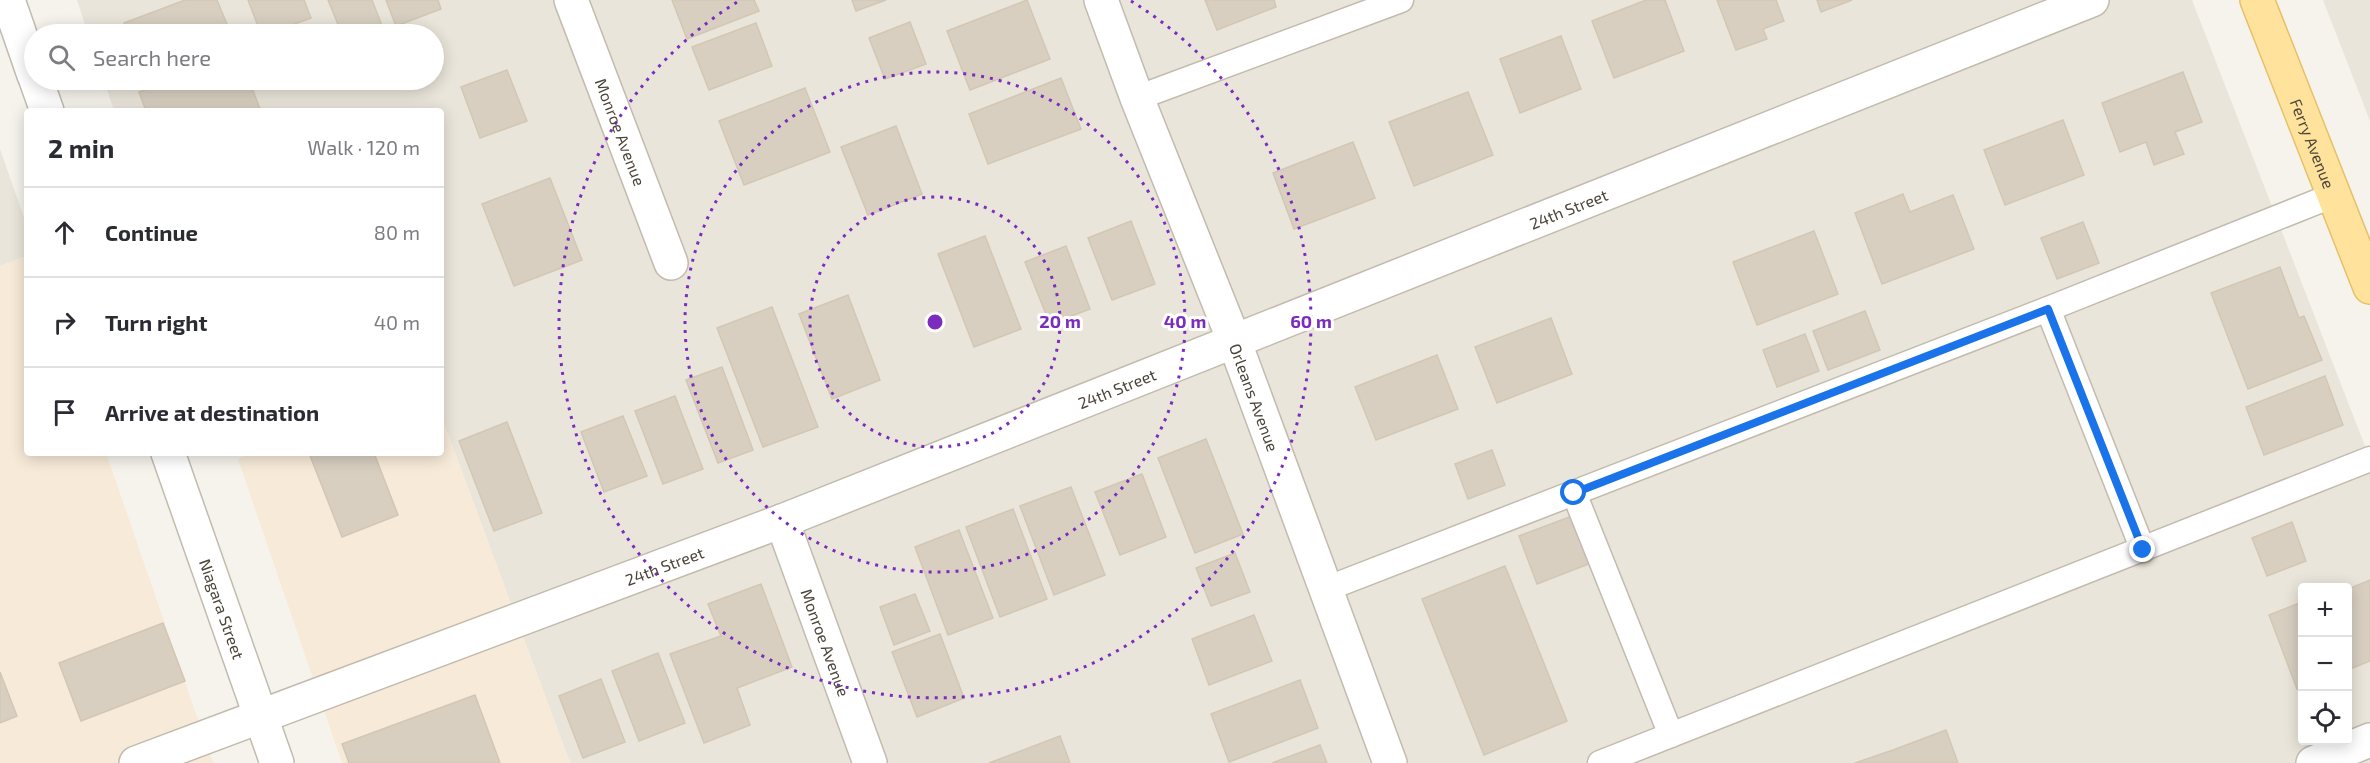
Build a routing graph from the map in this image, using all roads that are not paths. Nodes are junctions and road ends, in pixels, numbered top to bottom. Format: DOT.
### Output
graph roads {
  1 [pos="571,0"];
  2 [pos="1101,0"];
  3 [pos="2092,0"];
  4 [pos="2257,0"];
  5 [pos="13,2"];
  6 [pos="1390,2"];
  7 [pos="24,40"];
  8 [pos="40,90"];
  9 [pos="1137,98"];
  10 [pos="46,108"];
  11 [pos="2334,195"];
  12 [pos="2362,246"];
  13 [pos="671,263"];
  14 [pos="2370,287"];
  15 [pos="2048,309"];
  16 [pos="1235,343"];
  17 [pos="169,456"];
  18 [pos="2370,459"];
  19 [pos="1574,493"];
  20 [pos="782,521"];
  21 [pos="2143,550"];
  22 [pos="1326,589"];
  23 [pos="261,715"];
  24 [pos="1671,735"];
  25 [pos="2370,740"];
  26 [pos="136,763"];
  27 [pos="277,763"];
  28 [pos="870,763"];
  29 [pos="1390,763"];
  30 [pos="1600,763"];
  31 [pos="2313,763"];
  1 -- 13 [label="street, Monroe Avenue"];
  2 -- 9 [label="street, Orleans Avenue"];
  3 -- 16 [label="street, 24th Street"];
  4 -- 11 [label="main road, Ferry Avenue"];
  5 -- 7 [label="street"];
  6 -- 9 [label="lane"];
  8 -- 10 [label="street"];
  9 -- 16 [label="street, Orleans Avenue"];
  11 -- 12 [label="main road, Ferry Avenue"];
  11 -- 15 [label="lane"];
  12 -- 14 [label="main road, Ferry Avenue"];
  15 -- 19 [label="lane"];
  15 -- 21 [label="lane"];
  16 -- 20 [label="street, 24th Street"];
  16 -- 22 [label="street, Orleans Avenue"];
  17 -- 23 [label="street, Niagara Street"];
  18 -- 21 [label="lane"];
  19 -- 22 [label="lane"];
  19 -- 24 [label="lane"];
  20 -- 23 [label="street, 24th Street"];
  20 -- 28 [label="street, Monroe Avenue"];
  21 -- 24 [label="lane"];
  22 -- 29 [label="street, Orleans Avenue"];
  23 -- 26 [label="street, 24th Street"];
  23 -- 27 [label="street, Niagara Street"];
  24 -- 30 [label="lane"];
  25 -- 31 [label="street"];
}
